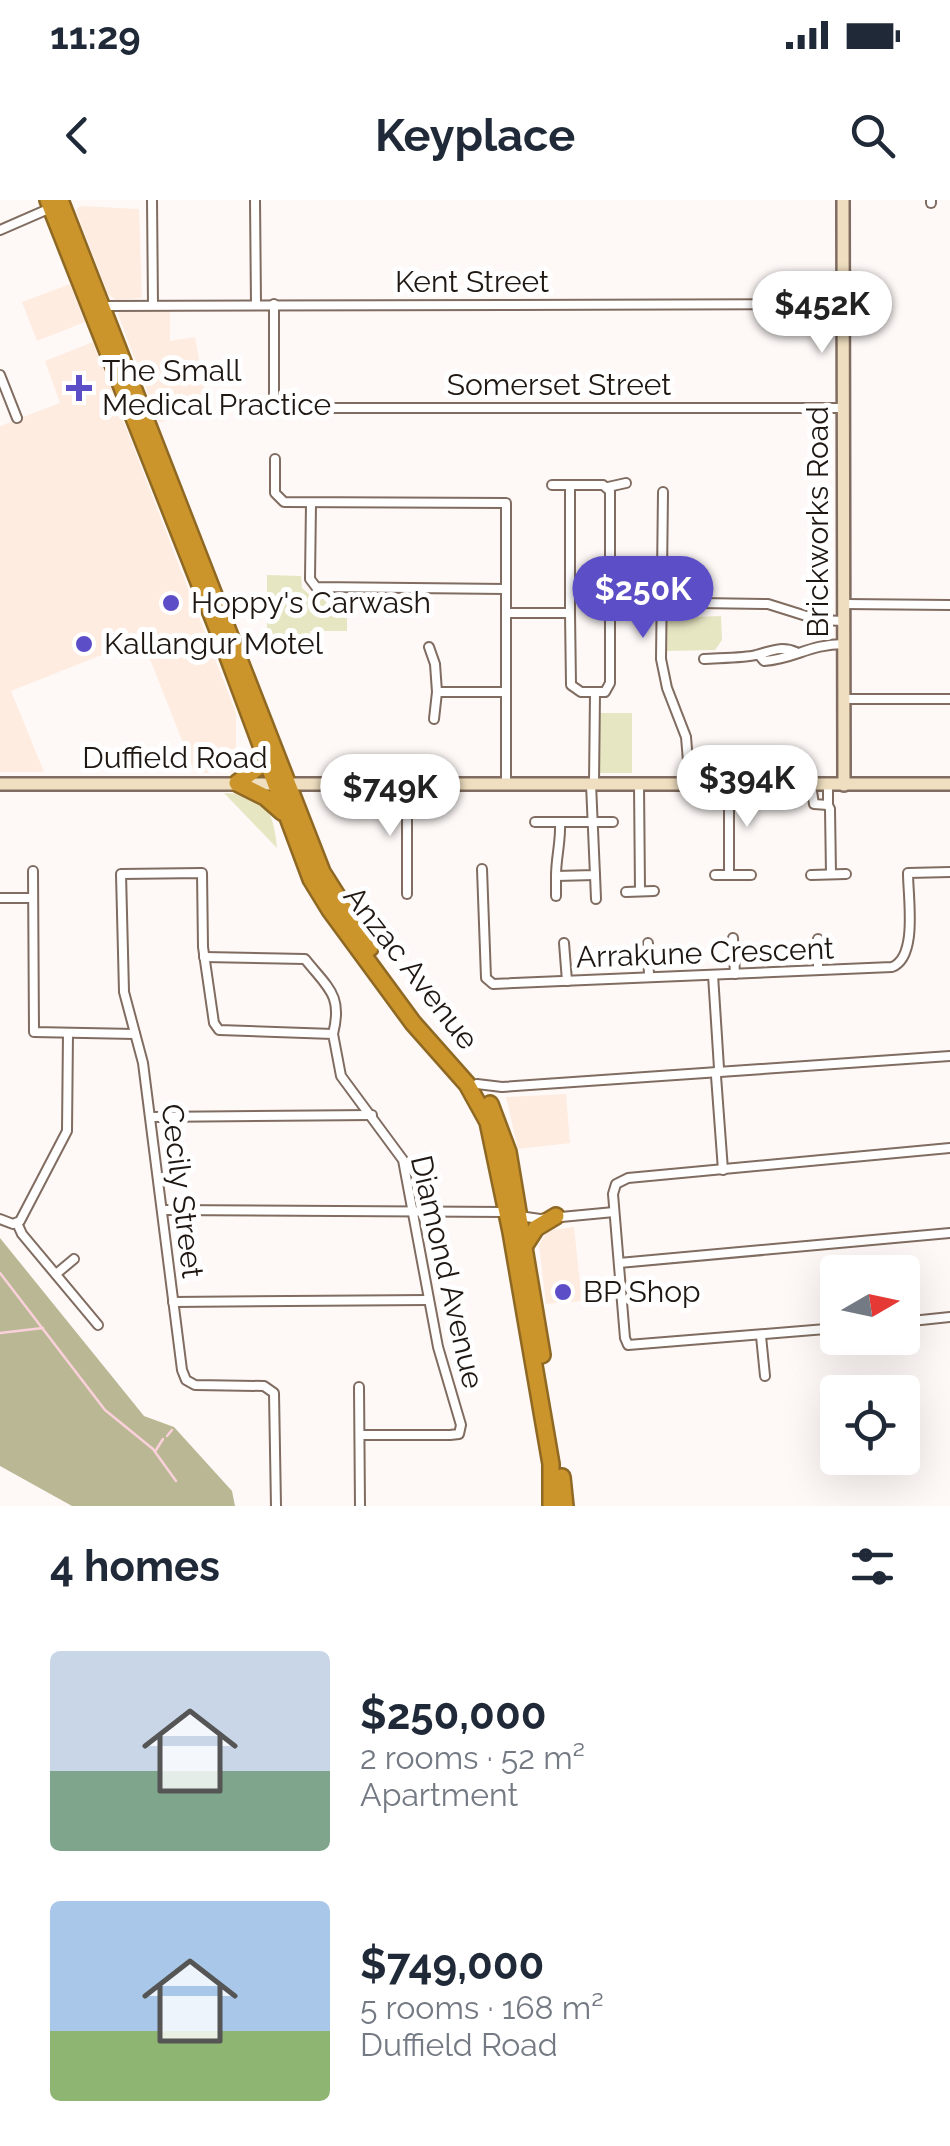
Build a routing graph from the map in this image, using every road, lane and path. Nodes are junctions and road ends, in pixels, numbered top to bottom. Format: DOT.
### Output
graph roads {
  1 [pos="152,200"];
  2 [pos="255,200"];
  3 [pos="843,200"];
  4 [pos="54,202"];
  5 [pos="0,230"];
  6 [pos="152,304"];
  7 [pos="274,304"];
  8 [pos="843,304"];
  9 [pos="256,305"];
  10 [pos="102,307"];
  11 [pos="0,375"];
  12 [pos="843,408"];
  13 [pos="17,418"];
  14 [pos="275,459"];
  15 [pos="626,483"];
  16 [pos="552,485"];
  17 [pos="570,485"];
  18 [pos="608,487"];
  19 [pos="663,492"];
  20 [pos="311,503"];
  21 [pos="506,589"];
  22 [pos="699,603"];
  23 [pos="844,604"];
  24 [pos="950,605"];
  25 [pos="507,613"];
  26 [pos="570,614"];
  27 [pos="844,621"];
  28 [pos="844,646"];
  29 [pos="429,647"];
  30 [pos="704,658"];
  31 [pos="440,692"];
  32 [pos="506,692"];
  33 [pos="595,694"];
  34 [pos="844,699"];
  35 [pos="950,699"];
  36 [pos="434,719"];
  37 [pos="263,755"];
  38 [pos="237,783"];
  39 [pos="0,784"];
  40 [pos="281,784"];
  41 [pos="407,784"];
  42 [pos="506,784"];
  43 [pos="593,784"];
  44 [pos="640,784"];
  45 [pos="729,784"];
  46 [pos="950,784"];
  47 [pos="690,785"];
  48 [pos="811,785"];
  49 [pos="828,785"];
  50 [pos="844,785"];
  51 [pos="828,805"];
  52 [pos="285,814"];
  53 [pos="591,821"];
  54 [pos="535,822"];
  55 [pos="560,822"];
  56 [pos="612,822"];
  57 [pos="482,869"];
  58 [pos="33,871"];
  59 [pos="950,872"];
  60 [pos="830,874"];
  61 [pos="846,874"];
  62 [pos="595,875"];
  63 [pos="751,875"];
  64 [pos="812,875"];
  65 [pos="556,876"];
  66 [pos="715,876"];
  67 [pos="729,876"];
  68 [pos="654,891"];
  69 [pos="626,892"];
  70 [pos="640,892"];
  71 [pos="407,894"];
  72 [pos="556,896"];
  73 [pos="0,898"];
  74 [pos="33,898"];
  75 [pos="596,898"];
  76 [pos="733,938"];
  77 [pos="818,939"];
  78 [pos="564,943"];
  79 [pos="648,943"];
  80 [pos="204,957"];
  81 [pos="818,970"];
  82 [pos="735,974"];
  83 [pos="713,975"];
  84 [pos="650,976"];
  85 [pos="567,981"];
  86 [pos="68,1033"];
  87 [pos="135,1034"];
  88 [pos="333,1034"];
  89 [pos="950,1056"];
  90 [pos="717,1072"];
  91 [pos="476,1084"];
  92 [pos="502,1087"];
  93 [pos="490,1104"];
  94 [pos="372,1115"];
  95 [pos="151,1118"];
  96 [pos="950,1148"];
  97 [pos="724,1170"];
  98 [pos="162,1210"];
  99 [pos="412,1210"];
  100 [pos="614,1212"];
  101 [pos="514,1215"];
  102 [pos="556,1216"];
  103 [pos="0,1219"];
  104 [pos="17,1223"];
  105 [pos="950,1233"];
  106 [pos="526,1245"];
  107 [pos="74,1260"];
  108 [pos="619,1263"];
  109 [pos="56,1274"];
  110 [pos="428,1300"];
  111 [pos="174,1302"];
  112 [pos="950,1317"];
  113 [pos="920,1320"];
  114 [pos="98,1325"];
  115 [pos="820,1330"];
  116 [pos="761,1336"];
  117 [pos="765,1376"];
  118 [pos="358,1387"];
  119 [pos="360,1436"];
  120 [pos="276,1506"];
  121 [pos="360,1506"];
  122 [pos="551,1506"];
  123 [pos="565,1506"];
  1 -- 6 [label="street"];
  2 -- 9 [label="street"];
  3 -- 8 [label="street, Brickworks Road"];
  4 -- 5 [label="street"];
  4 -- 10 [label="highway, Anzac Avenue"];
  4 -- 37 [label="highway, Anzac Avenue"];
  6 -- 9 [label="street, Kent Street"];
  6 -- 10 [label="street, Kent Street"];
  7 -- 8 [label="street, Kent Street"];
  7 -- 9 [label="street, Kent Street"];
  7 -- 12 [label="street, Somerset Street"];
  8 -- 12 [label="street, Brickworks Road"];
  10 -- 40 [label="highway, Anzac Avenue"];
  11 -- 13 [label="street"];
  12 -- 23 [label="street, Brickworks Road"];
  14 -- 20 [label="street"];
  15 -- 18 [label="street"];
  16 -- 17 [label="street"];
  17 -- 18 [label="street"];
  17 -- 26 [label="street"];
  18 -- 33 [label="street"];
  19 -- 47 [label="street"];
  20 -- 21 [label="street"];
  20 -- 21 [label="street"];
  21 -- 25 [label="street"];
  22 -- 27 [label="street"];
  23 -- 24 [label="street"];
  23 -- 27 [label="street, Brickworks Road"];
  25 -- 26 [label="street"];
  25 -- 32 [label="street"];
  26 -- 33 [label="street"];
  27 -- 28 [label="street, Brickworks Road"];
  28 -- 30 [label="street"];
  28 -- 34 [label="street, Brickworks Road"];
  29 -- 31 [label="street"];
  31 -- 32 [label="street"];
  31 -- 36 [label="street"];
  32 -- 42 [label="street"];
  33 -- 43 [label="street"];
  34 -- 35 [label="street"];
  34 -- 50 [label="street, Brickworks Road"];
  37 -- 38 [label="highway"];
  37 -- 40 [label="highway, Anzac Avenue"];
  38 -- 39 [label="street, Duffield Road"];
  38 -- 40 [label="street, Duffield Road"];
  38 -- 52 [label="highway"];
  40 -- 41 [label="street, Duffield Road"];
  40 -- 52 [label="highway, Anzac Avenue"];
  40 -- 91 [label="highway, Anzac Avenue"];
  41 -- 42 [label="street, Duffield Road"];
  41 -- 71 [label="street"];
  42 -- 43 [label="street, Duffield Road"];
  43 -- 44 [label="street, Duffield Road"];
  43 -- 53 [label="street"];
  44 -- 47 [label="street, Duffield Road"];
  44 -- 70 [label="street"];
  45 -- 47 [label="street, Duffield Road"];
  45 -- 48 [label="street, Duffield Road"];
  45 -- 67 [label="street"];
  46 -- 50 [label="street, Duffield Road"];
  48 -- 49 [label="street, Duffield Road"];
  48 -- 51 [label="street"];
  49 -- 50 [label="street, Duffield Road"];
  49 -- 51 [label="street"];
  51 -- 60 [label="street"];
  52 -- 101 [label="highway, Anzac Avenue"];
  53 -- 55 [label="street"];
  53 -- 56 [label="street"];
  53 -- 62 [label="street"];
  54 -- 55 [label="street"];
  55 -- 65 [label="street"];
  57 -- 85 [label="street, Arrakune Crescent"];
  58 -- 74 [label="street"];
  59 -- 81 [label="street, Arrakune Crescent"];
  60 -- 61 [label="street"];
  60 -- 64 [label="street"];
  62 -- 65 [label="street"];
  62 -- 75 [label="street"];
  63 -- 67 [label="street"];
  65 -- 72 [label="street"];
  66 -- 67 [label="street"];
  68 -- 70 [label="street"];
  69 -- 70 [label="street"];
  73 -- 74 [label="street"];
  74 -- 86 [label="street"];
  76 -- 82 [label="street"];
  77 -- 81 [label="street"];
  78 -- 85 [label="street"];
  79 -- 84 [label="street"];
  80 -- 87 [label="street, Cecily Street"];
  80 -- 88 [label="street, Diamond Avenue"];
  80 -- 88 [label="street"];
  81 -- 82 [label="street, Arrakune Crescent"];
  82 -- 83 [label="street, Arrakune Crescent"];
  83 -- 84 [label="street, Arrakune Crescent"];
  83 -- 90 [label="street"];
  84 -- 85 [label="street, Arrakune Crescent"];
  86 -- 87 [label="street"];
  86 -- 104 [label="street"];
  87 -- 95 [label="street, Cecily Street"];
  88 -- 94 [label="street, Diamond Avenue"];
  89 -- 90 [label="street"];
  90 -- 92 [label="street"];
  90 -- 97 [label="street"];
  91 -- 92 [label="street"];
  91 -- 93 [label="highway, Anzac Avenue"];
  92 -- 93 [label="street"];
  93 -- 101 [label="highway, Anzac Avenue"];
  94 -- 95 [label="street"];
  94 -- 99 [label="street, Diamond Avenue"];
  95 -- 98 [label="street, Cecily Street"];
  96 -- 97 [label="street"];
  97 -- 100 [label="street"];
  98 -- 99 [label="street"];
  98 -- 111 [label="street, Cecily Street"];
  99 -- 101 [label="street"];
  99 -- 110 [label="street, Diamond Avenue"];
  100 -- 102 [label="street"];
  100 -- 108 [label="street"];
  101 -- 102 [label="street"];
  101 -- 106 [label="highway, Anzac Avenue"];
  101 -- 122 [label="highway, Anzac Avenue"];
  102 -- 106 [label="highway"];
  103 -- 104 [label="street"];
  104 -- 109 [label="street"];
  105 -- 108 [label="street"];
  106 -- 123 [label="highway, Anzac Avenue"];
  107 -- 109 [label="street"];
  108 -- 116 [label="street"];
  109 -- 114 [label="street"];
  110 -- 111 [label="street"];
  110 -- 119 [label="street, Diamond Avenue"];
  111 -- 120 [label="street, Cecily Street"];
  112 -- 113 [label="street"];
  115 -- 116 [label="street"];
  116 -- 117 [label="street"];
  118 -- 119 [label="street"];
  119 -- 121 [label="street"];
}
